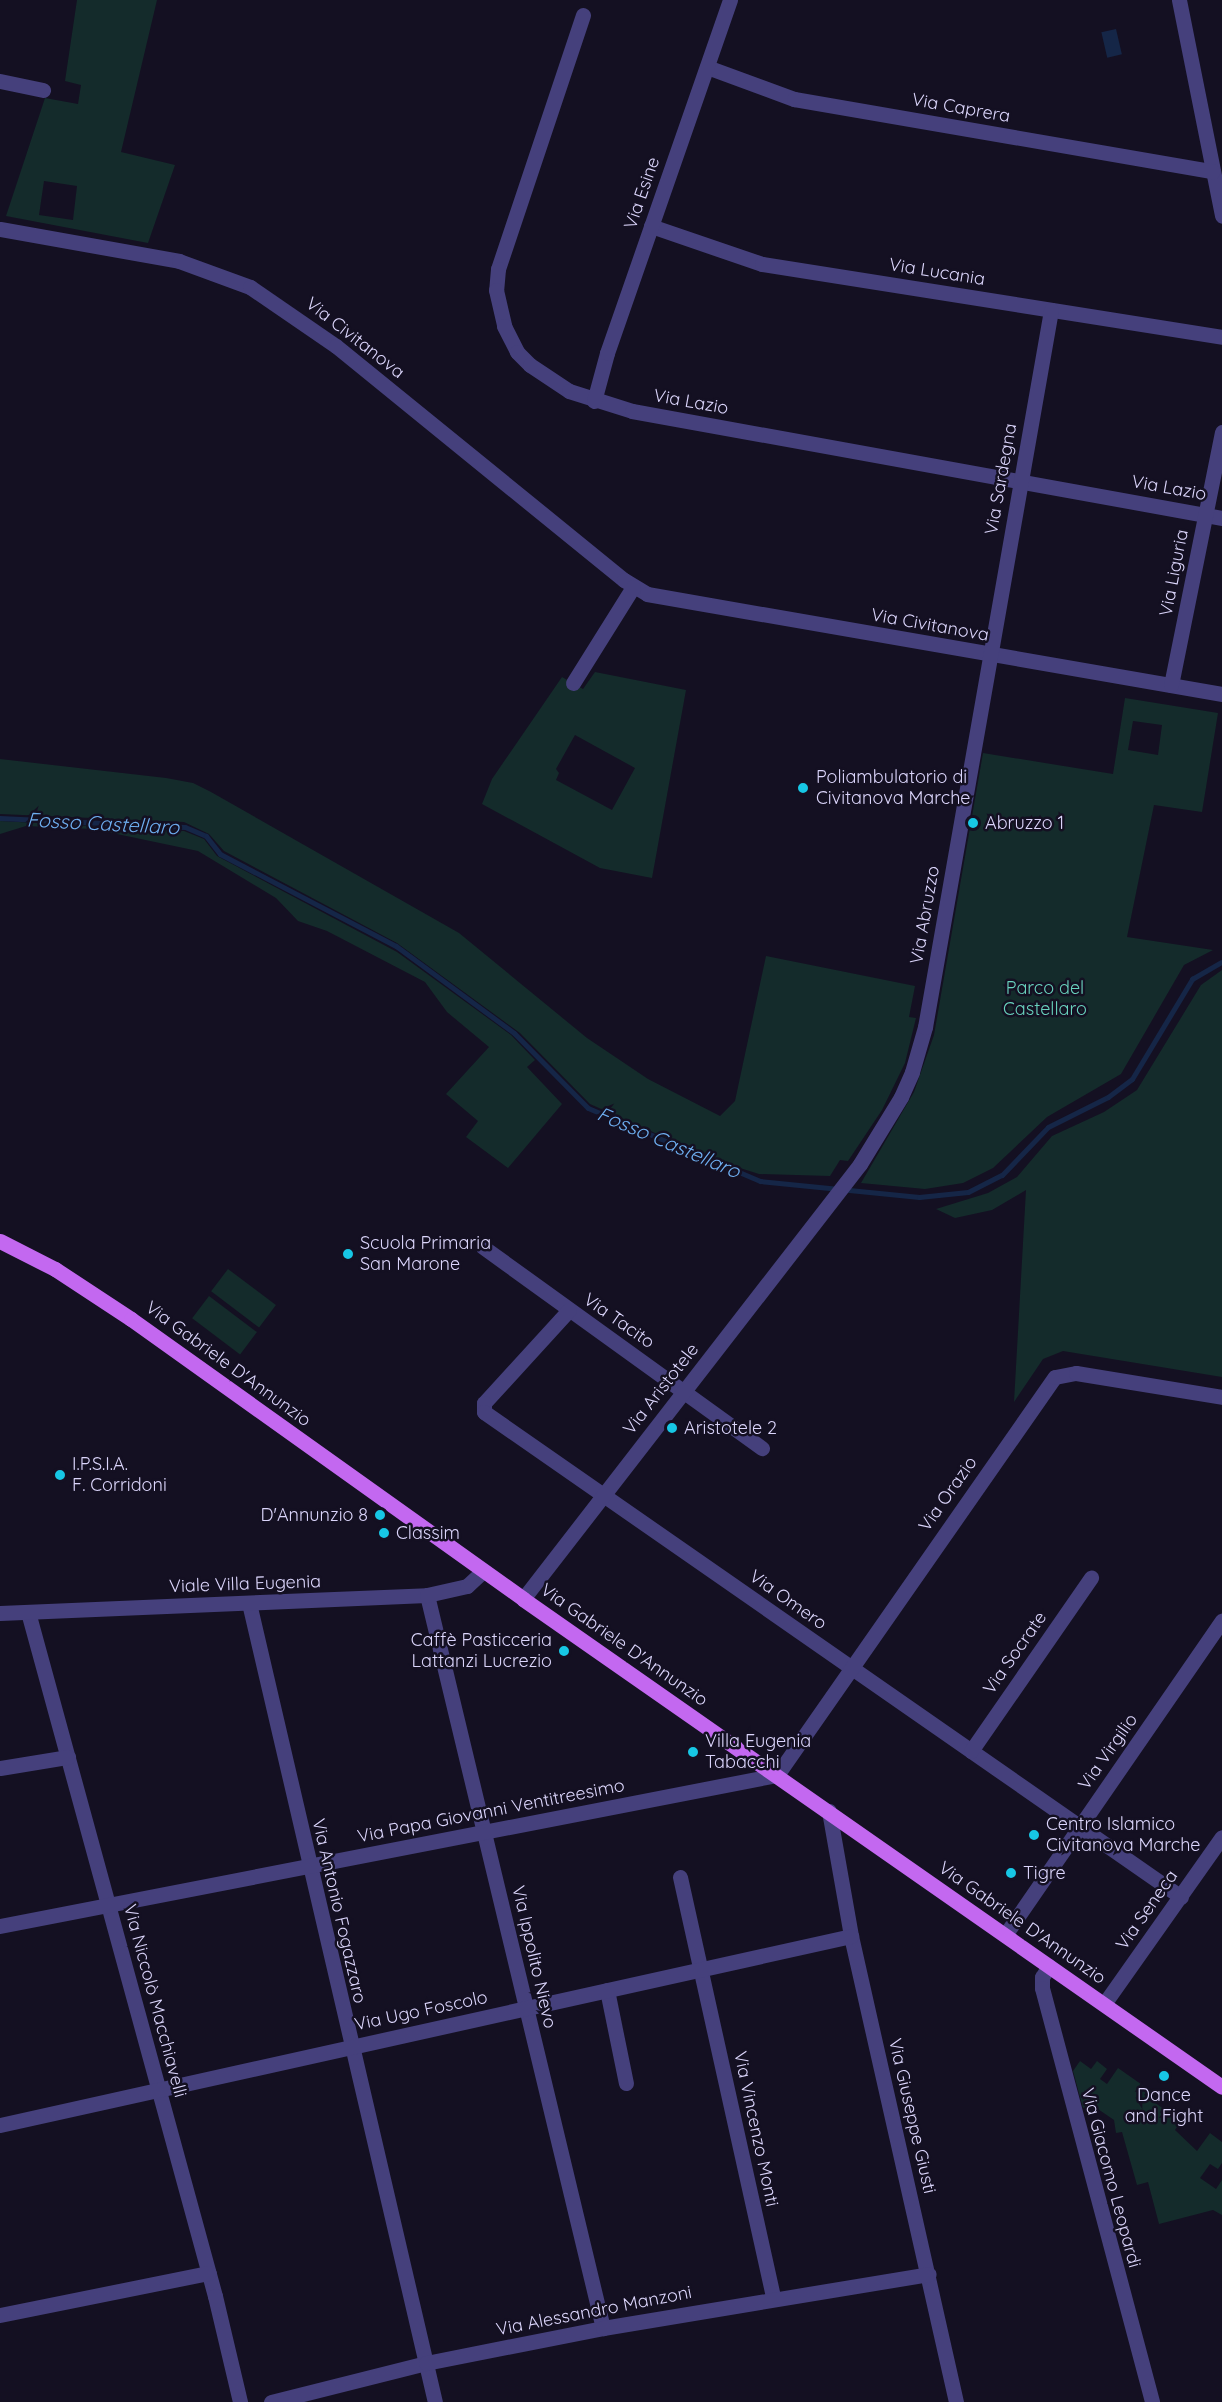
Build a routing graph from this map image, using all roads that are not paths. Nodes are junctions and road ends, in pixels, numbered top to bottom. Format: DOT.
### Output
graph roads {
  1 [pos="730,0"];
  2 [pos="1179,0"];
  3 [pos="583,15"];
  4 [pos="707,67"];
  5 [pos="0,81"];
  6 [pos="43,90"];
  7 [pos="1213,171"];
  8 [pos="1222,216"];
  9 [pos="651,226"];
  10 [pos="0,229"];
  11 [pos="1051,310"];
  12 [pos="1222,337"];
  13 [pos="594,401"];
  14 [pos="1222,432"];
  15 [pos="1020,481"];
  16 [pos="1205,515"];
  17 [pos="1222,518"];
  18 [pos="633,587"];
  19 [pos="990,655"];
  20 [pos="573,683"];
  21 [pos="1172,686"];
  22 [pos="1222,694"];
  23 [pos="830,1202"];
  24 [pos="0,1241"];
  25 [pos="483,1247"];
  26 [pos="569,1310"];
  27 [pos="684,1391"];
  28 [pos="1222,1397"];
  29 [pos="762,1448"];
  30 [pos="604,1496"];
  31 [pos="483,1571"];
  32 [pos="1091,1578"];
  33 [pos="427,1595"];
  34 [pos="523,1599"];
  35 [pos="249,1603"];
  36 [pos="28,1612"];
  37 [pos="0,1613"];
  38 [pos="1222,1621"];
  39 [pos="851,1668"];
  40 [pos="971,1751"];
  41 [pos="68,1756"];
  42 [pos="0,1768"];
  43 [pos="777,1775"];
  44 [pos="829,1811"];
  45 [pos="846,1822"];
  46 [pos="1080,1827"];
  47 [pos="484,1833"];
  48 [pos="1222,1838"];
  49 [pos="833,1839"];
  50 [pos="308,1867"];
  51 [pos="680,1877"];
  52 [pos="1181,1897"];
  53 [pos="108,1905"];
  54 [pos="0,1926"];
  55 [pos="1005,1935"];
  56 [pos="851,1936"];
  57 [pos="1049,1966"];
  58 [pos="700,1969"];
  59 [pos="607,1990"];
  60 [pos="1104,2004"];
  61 [pos="526,2008"];
  62 [pos="351,2047"];
  63 [pos="626,2083"];
  64 [pos="1222,2087"];
  65 [pos="159,2090"];
  66 [pos="0,2125"];
  67 [pos="209,2273"];
  68 [pos="929,2274"];
  69 [pos="773,2298"];
  70 [pos="0,2315"];
  71 [pos="603,2328"];
  72 [pos="426,2363"];
  73 [pos="240,2402"];
  74 [pos="271,2402"];
  75 [pos="435,2402"];
  76 [pos="956,2402"];
  77 [pos="1152,2402"];
  1 -- 4 [label="street, Via Esine"];
  2 -- 7 [label="street"];
  3 -- 13 [label="street, Via Lazio"];
  4 -- 7 [label="street, Via Caprera"];
  4 -- 9 [label="street, Via Esine"];
  5 -- 6 [label="street"];
  7 -- 8 [label="street"];
  9 -- 11 [label="street, Via Lucania"];
  9 -- 13 [label="street, Via Esine"];
  10 -- 18 [label="street, Via Civitanova"];
  11 -- 12 [label="street, Via Lucania"];
  11 -- 15 [label="street, Via Sardegna"];
  13 -- 15 [label="street, Via Lazio"];
  14 -- 16 [label="street, Via Liguria"];
  15 -- 16 [label="street, Via Lazio"];
  15 -- 19 [label="street, Via Sardegna"];
  16 -- 17 [label="street, Via Lazio"];
  16 -- 21 [label="street, Via Liguria"];
  18 -- 19 [label="street, Via Civitanova"];
  18 -- 20 [label="street"];
  19 -- 21 [label="street, Via Civitanova"];
  19 -- 23 [label="street, Via Abruzzo"];
  21 -- 22 [label="street, Via Civitanova"];
  23 -- 27 [label="street, Via Aristotele"];
  24 -- 31 [label="main road, Via Gabriele D'Annunzio"];
  25 -- 26 [label="street, Via Tacito"];
  26 -- 27 [label="street, Via Tacito"];
  26 -- 30 [label="street, Via Omero"];
  27 -- 29 [label="street, Via Tacito"];
  27 -- 30 [label="street, Via Aristotele"];
  28 -- 39 [label="street, Via Orazio"];
  30 -- 34 [label="street, Via Aristotele"];
  30 -- 39 [label="street, Via Omero"];
  31 -- 33 [label="street, Viale Villa Eugenia"];
  31 -- 34 [label="main road, Via Gabriele D'Annunzio"];
  32 -- 40 [label="street, Via Socrate"];
  33 -- 35 [label="street, Viale Villa Eugenia"];
  33 -- 47 [label="street, Via Ippolito Nievo"];
  34 -- 43 [label="main road, Via Gabriele D'Annunzio"];
  35 -- 36 [label="street, Viale Villa Eugenia"];
  35 -- 50 [label="street, Via Antonio Fogazzaro"];
  36 -- 37 [label="street, Viale Villa Eugenia"];
  36 -- 41 [label="street, Via Niccolò Macchiavelli"];
  38 -- 46 [label="street, Via Virgilio"];
  39 -- 40 [label="street, Via Omero"];
  39 -- 43 [label="street, Via Orazio"];
  40 -- 46 [label="street, Via Omero"];
  41 -- 42 [label="street"];
  41 -- 53 [label="street, Via Niccolò Macchiavelli"];
  43 -- 44 [label="main road, Via Gabriele D'Annunzio"];
  43 -- 47 [label="street, Via Papa Giovanni Ventitreesimo"];
  44 -- 45 [label="main road, Via Gabriele D'Annunzio"];
  44 -- 49 [label="street, Via Giuseppe Giusti"];
  45 -- 49 [label="street"];
  45 -- 55 [label="main road, Via Gabriele D'Annunzio"];
  46 -- 52 [label="street, Via Omero"];
  46 -- 55 [label="street, Via Virgilio"];
  47 -- 50 [label="street, Via Papa Giovanni Ventitreesimo"];
  47 -- 61 [label="street, Via Ippolito Nievo"];
  48 -- 52 [label="street, Via Seneca"];
  49 -- 56 [label="street, Via Giuseppe Giusti"];
  50 -- 53 [label="street, Via Papa Giovanni Ventitreesimo"];
  50 -- 62 [label="street, Via Antonio Fogazzaro"];
  51 -- 58 [label="street, Via Vincenzo Monti"];
  52 -- 60 [label="street, Via Seneca"];
  53 -- 54 [label="street, Via Papa Giovanni Ventitreesimo"];
  53 -- 65 [label="street, Via Niccolò Macchiavelli"];
  55 -- 57 [label="main road, Via Gabriele D'Annunzio"];
  56 -- 58 [label="street, Via Ugo Foscolo"];
  56 -- 68 [label="street, Via Giuseppe Giusti"];
  57 -- 60 [label="main road, Via Gabriele D'Annunzio"];
  57 -- 77 [label="street, Via Giacomo Leopardi"];
  58 -- 59 [label="street, Via Ugo Foscolo"];
  58 -- 69 [label="street, Via Vincenzo Monti"];
  59 -- 61 [label="street, Via Ugo Foscolo"];
  59 -- 63 [label="street"];
  60 -- 64 [label="main road, Via Gabriele D'Annunzio"];
  61 -- 62 [label="street, Via Ugo Foscolo"];
  61 -- 71 [label="street, Via Ippolito Nievo"];
  62 -- 65 [label="street, Via Ugo Foscolo"];
  62 -- 72 [label="street, Via Antonio Fogazzaro"];
  65 -- 66 [label="street, Via Ugo Foscolo"];
  65 -- 67 [label="street, Via Niccolò Macchiavelli"];
  67 -- 70 [label="street"];
  67 -- 73 [label="street, Via Niccolò Macchiavelli"];
  68 -- 69 [label="street, Via Alessandro Manzoni"];
  68 -- 76 [label="street, Via Giuseppe Giusti"];
  69 -- 71 [label="street, Via Alessandro Manzoni"];
  71 -- 72 [label="street, Via Alessandro Manzoni"];
  72 -- 74 [label="street, Via Alessandro Manzoni"];
  72 -- 75 [label="street, Via Antonio Fogazzaro"];
}
